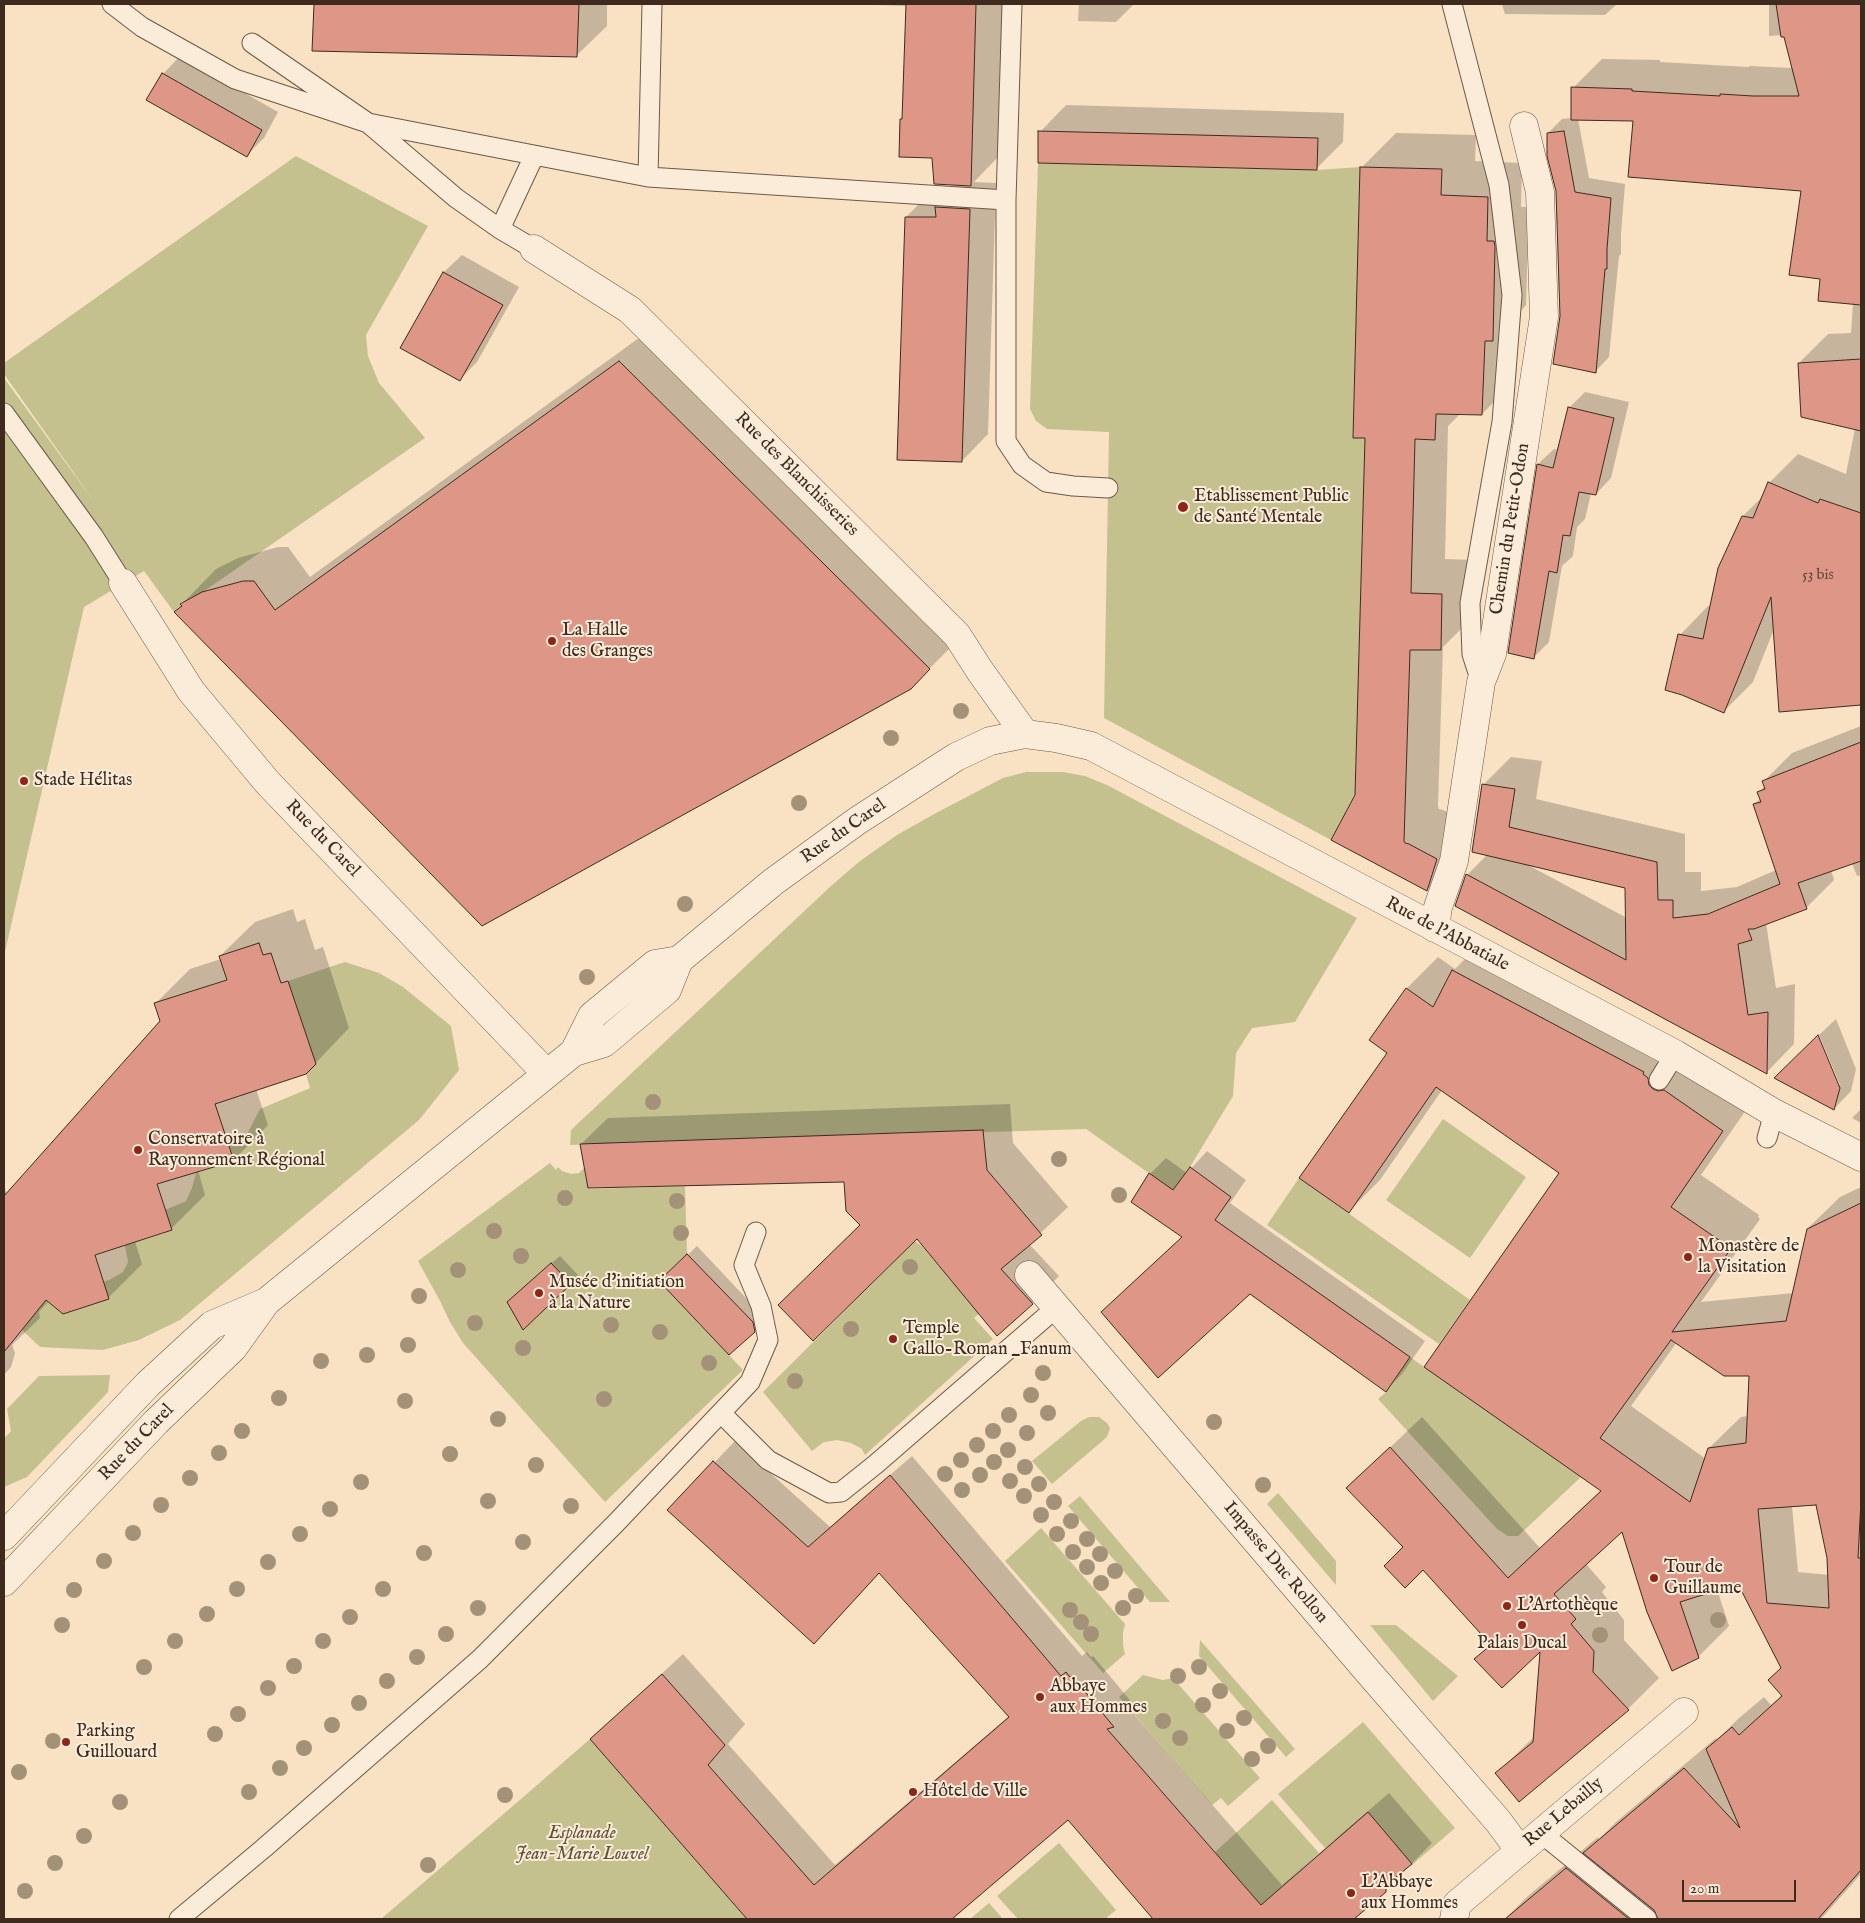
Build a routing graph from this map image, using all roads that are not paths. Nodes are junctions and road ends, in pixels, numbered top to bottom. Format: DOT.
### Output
graph roads {
  1 [pos="112,4"];
  2 [pos="652,4"];
  3 [pos="1012,4"];
  4 [pos="1452,4"];
  5 [pos="252,43"];
  6 [pos="368,123"];
  7 [pos="1524,126"];
  8 [pos="534,156"];
  9 [pos="648,177"];
  10 [pos="1006,200"];
  11 [pos="500,228"];
  12 [pos="534,249"];
  13 [pos="4,413"];
  14 [pos="1108,488"];
  15 [pos="123,583"];
  16 [pos="1481,682"];
  17 [pos="1026,734"];
  18 [pos="1435,928"];
  19 [pos="1675,1054"];
  20 [pos="546,1073"];
  21 [pos="1659,1080"];
  22 [pos="1861,1157"];
  23 [pos="756,1232"];
  24 [pos="1029,1275"];
  25 [pos="266,1302"];
  26 [pos="1057,1307"];
  27 [pos="721,1413"];
  28 [pos="4,1536"];
  29 [pos="4,1582"];
  30 [pos="1684,1712"];
  31 [pos="1541,1833"];
  32 [pos="1520,1851"];
  33 [pos="180,1919"];
  34 [pos="1454,1919"];
  35 [pos="1647,1919"];
  1 -- 6 [label="lane"];
  2 -- 9 [label="lane"];
  3 -- 10 [label="lane"];
  4 -- 16 [label="lane"];
  5 -- 6 [label="lane"];
  6 -- 8 [label="lane"];
  6 -- 11 [label="lane"];
  7 -- 16 [label="street, Chemin du Petit-Odon"];
  8 -- 9 [label="lane"];
  8 -- 11 [label="lane"];
  9 -- 10 [label="lane"];
  10 -- 14 [label="lane"];
  11 -- 12 [label="lane"];
  12 -- 17 [label="street, Rue des Blanchisseries"];
  13 -- 15 [label="lane"];
  15 -- 20 [label="street, Rue du Carel"];
  16 -- 18 [label="street, Chemin du Petit-Odon"];
  17 -- 18 [label="street, Rue de l'Abbatiale"];
  17 -- 20 [label="street, Rue du Carel"];
  18 -- 19 [label="street, Rue de l'Abbatiale"];
  19 -- 21 [label="lane"];
  19 -- 22 [label="street, Rue de l'Abbatiale"];
  20 -- 25 [label="street, Rue du Carel"];
  23 -- 27 [label="lane"];
  24 -- 26 [label="street, Impasse Duc Rollon"];
  25 -- 28 [label="street, Rue du Carel"];
  25 -- 29 [label="street, Rue du Carel"];
  26 -- 27 [label="lane"];
  26 -- 32 [label="street, Impasse Duc Rollon"];
  27 -- 33 [label="lane"];
  30 -- 31 [label="street, Rue Lebailly"];
  31 -- 32 [label="street, Rue Lebailly"];
  31 -- 35 [label="lane"];
  32 -- 34 [label="street, Rue Lebailly"];
}
